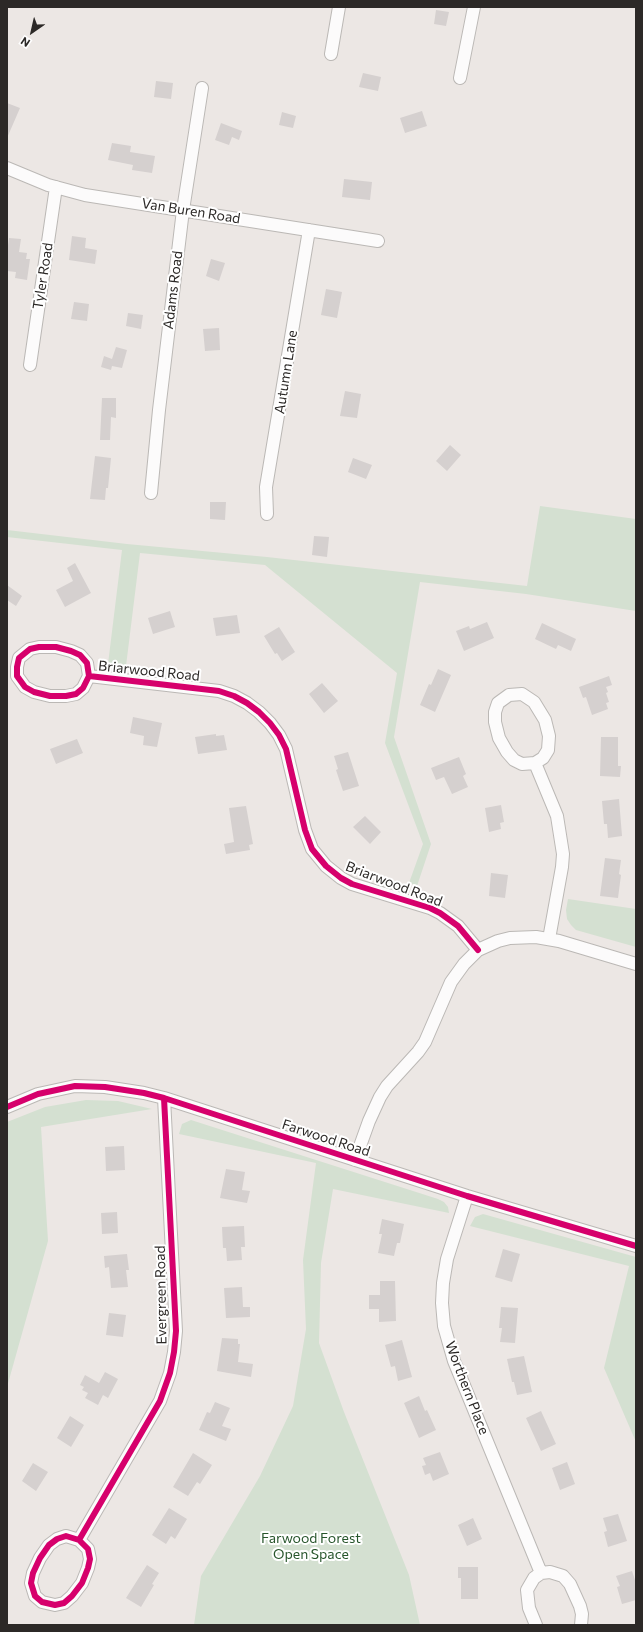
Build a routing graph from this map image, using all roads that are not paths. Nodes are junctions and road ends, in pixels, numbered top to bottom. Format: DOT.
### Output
graph roads {
  1 [pos="339,7"];
  2 [pos="474,7"];
  3 [pos="331,54"];
  4 [pos="460,78"];
  5 [pos="202,88"];
  6 [pos="7,168"];
  7 [pos="56,187"];
  8 [pos="183,210"];
  9 [pos="310,230"];
  10 [pos="378,241"];
  11 [pos="30,366"];
  12 [pos="150,493"];
  13 [pos="267,514"];
  14 [pos="89,676"];
  15 [pos="535,763"];
  16 [pos="548,939"];
  17 [pos="478,950"];
  18 [pos="636,964"];
  19 [pos="164,1098"];
  20 [pos="7,1107"];
  21 [pos="355,1160"];
  22 [pos="466,1196"];
  23 [pos="636,1246"];
  24 [pos="79,1540"];
  25 [pos="541,1573"];
  26 [pos="536,1625"];
  27 [pos="581,1625"];
  1 -- 3 [label="street"];
  2 -- 4 [label="street"];
  5 -- 8 [label="street, Adams Road"];
  6 -- 7 [label="street, Van Buren Road"];
  7 -- 8 [label="street, Van Buren Road"];
  7 -- 11 [label="street, Tyler Road"];
  8 -- 9 [label="street, Van Buren Road"];
  8 -- 12 [label="street, Adams Road"];
  9 -- 10 [label="street, Van Buren Road"];
  9 -- 13 [label="street, Autumn Lane"];
  14 -- 14 [label="street, Briarwood Road"];
  14 -- 17 [label="street, Briarwood Road"];
  15 -- 15 [label="street"];
  15 -- 16 [label="street"];
  16 -- 17 [label="street, Farwood Road"];
  16 -- 18 [label="street, Farwood Road"];
  17 -- 21 [label="street, Farwood Road"];
  19 -- 20 [label="street, Farwood Road"];
  19 -- 21 [label="street, Farwood Road"];
  19 -- 24 [label="street, Evergreen Road"];
  21 -- 22 [label="street, Farwood Road"];
  22 -- 23 [label="street, Farwood Road"];
  22 -- 25 [label="street, Worthern Place"];
  24 -- 24 [label="street"];
  25 -- 26 [label="street"];
  25 -- 27 [label="street"];
}
